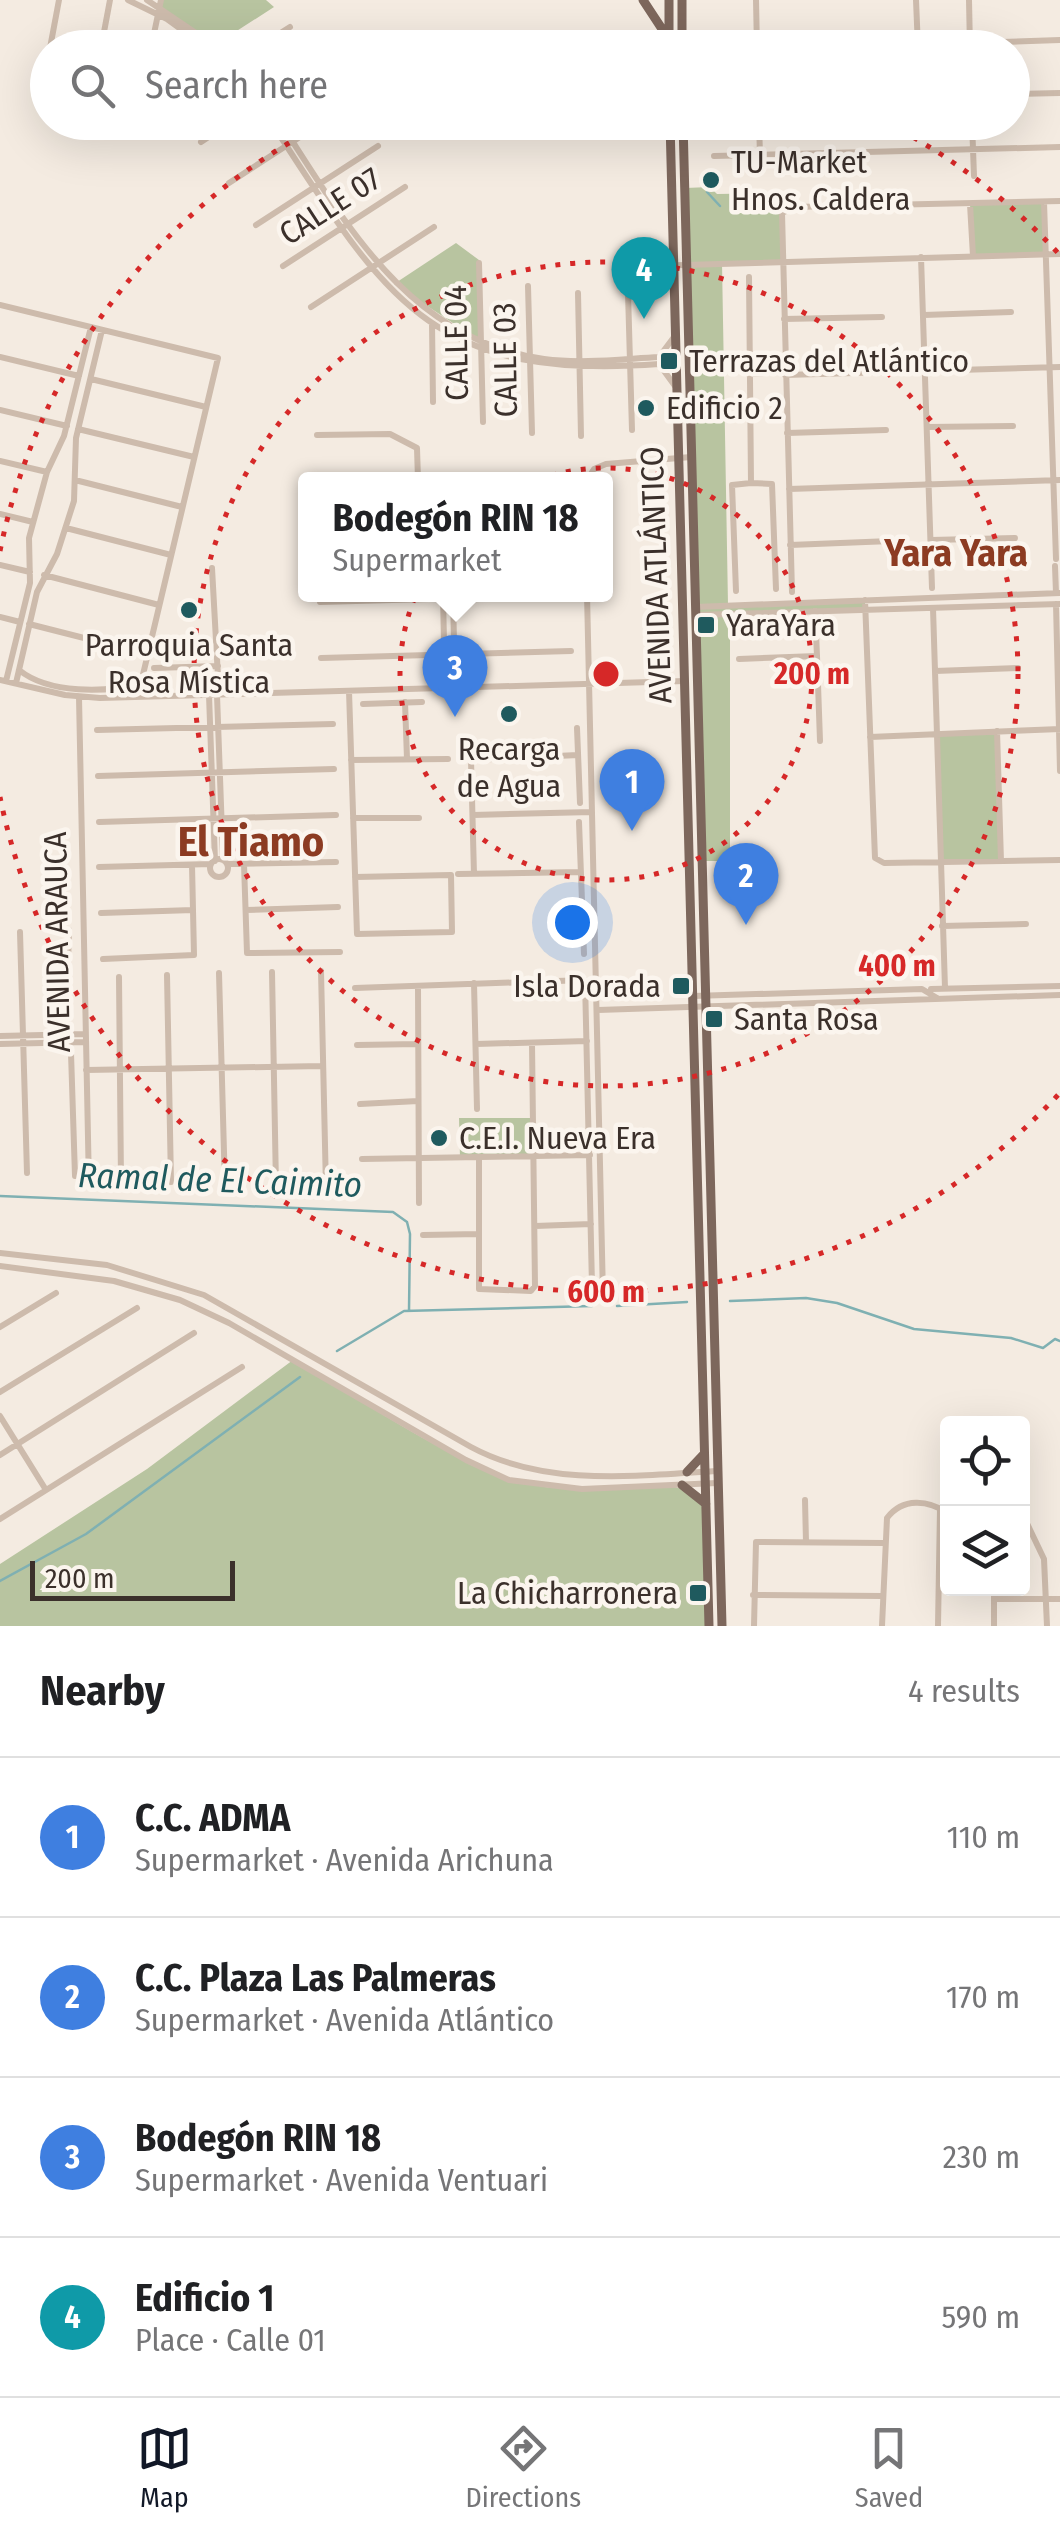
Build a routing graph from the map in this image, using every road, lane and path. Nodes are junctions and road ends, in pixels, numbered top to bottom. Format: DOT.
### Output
graph roads {
  1 [pos="60,0"];
  2 [pos="110,0"];
  3 [pos="128,0"];
  4 [pos="147,0"];
  5 [pos="643,0"];
  6 [pos="669,0"];
  7 [pos="682,0"];
  8 [pos="756,0"];
  9 [pos="916,0"];
  10 [pos="969,0"];
  11 [pos="159,7"];
  12 [pos="290,27"];
  13 [pos="54,30"];
  14 [pos="104,30"];
  15 [pos="186,30"];
  16 [pos="192,30"];
  17 [pos="285,30"];
  18 [pos="660,30"];
  19 [pos="668,30"];
  20 [pos="682,30"];
  21 [pos="757,30"];
  22 [pos="917,30"];
  23 [pos="970,30"];
  24 [pos="1060,40"];
  25 [pos="1030,42"];
  26 [pos="1060,93"];
  27 [pos="1030,94"];
  28 [pos="204,140"];
  29 [pos="287,140"];
  30 [pos="288,140"];
  31 [pos="296,140"];
  32 [pos="670,140"];
  33 [pos="684,140"];
  34 [pos="760,140"];
  35 [pos="973,140"];
  36 [pos="201,142"];
  37 [pos="290,144"];
  38 [pos="378,146"];
  39 [pos="1060,147"];
  40 [pos="973,149"];
  41 [pos="760,155"];
  42 [pos="714,156"];
  43 [pos="974,176"];
  44 [pos="229,183"];
  45 [pos="316,185"];
  46 [pos="405,187"];
  47 [pos="1044,202"];
  48 [pos="1060,202"];
  49 [pos="970,204"];
  50 [pos="256,225"];
  51 [pos="343,227"];
  52 [pos="434,227"];
  53 [pos="1045,254"];
  54 [pos="1060,254"];
  55 [pos="973,256"];
  56 [pos="921,257"];
  57 [pos="782,261"];
  58 [pos="479,263"];
  59 [pos="673,264"];
  60 [pos="686,264"];
  61 [pos="283,266"];
  62 [pos="649,266"];
  63 [pos="372,267"];
  64 [pos="749,277"];
  65 [pos="528,286"];
  66 [pos="578,293"];
  67 [pos="628,293"];
  68 [pos="0,305"];
  69 [pos="311,306"];
  70 [pos="1011,312"];
  71 [pos="1048,312"];
  72 [pos="1060,312"];
  73 [pos="924,315"];
  74 [pos="882,317"];
  75 [pos="434,320"];
  76 [pos="784,320"];
  77 [pos="91,327"];
  78 [pos="102,330"];
  79 [pos="675,336"];
  80 [pos="480,344"];
  81 [pos="0,357"];
  82 [pos="530,360"];
  83 [pos="659,360"];
  84 [pos="630,362"];
  85 [pos="580,365"];
  86 [pos="1060,366"];
  87 [pos="1050,367"];
  88 [pos="926,370"];
  89 [pos="785,373"];
  90 [pos="750,374"];
  91 [pos="79,376"];
  92 [pos="90,378"];
  93 [pos="676,388"];
  94 [pos="433,402"];
  95 [pos="206,408"];
  96 [pos="0,410"];
  97 [pos="483,422"];
  98 [pos="1056,425"];
  99 [pos="66,426"];
  100 [pos="1014,426"];
  101 [pos="928,427"];
  102 [pos="78,429"];
  103 [pos="632,430"];
  104 [pos="886,430"];
  105 [pos="532,433"];
  106 [pos="787,434"];
  107 [pos="317,435"];
  108 [pos="581,436"];
  109 [pos="62,442"];
  110 [pos="75,446"];
  111 [pos="194,457"];
  112 [pos="678,457"];
  113 [pos="691,457"];
  114 [pos="0,461"];
  115 [pos="47,472"];
  116 [pos="418,472"];
  117 [pos="596,472"];
  118 [pos="75,480"];
  119 [pos="1056,480"];
  120 [pos="751,483"];
  121 [pos="929,484"];
  122 [pos="789,489"];
  123 [pos="182,507"];
  124 [pos="0,514"];
  125 [pos="33,522"];
  126 [pos="66,528"];
  127 [pos="1057,537"];
  128 [pos="1014,538"];
  129 [pos="930,540"];
  130 [pos="892,541"];
  131 [pos="790,545"];
  132 [pos="171,555"];
  133 [pos="0,565"];
  134 [pos="212,568"];
  135 [pos="30,572"];
  136 [pos="44,574"];
  137 [pos="932,588"];
  138 [pos="32,590"];
  139 [pos="736,590"];
  140 [pos="776,590"];
  141 [pos="792,592"];
  142 [pos="1058,593"];
  143 [pos="865,600"];
  144 [pos="443,602"];
  145 [pos="453,602"];
  146 [pos="587,602"];
  147 [pos="1058,604"];
  148 [pos="159,605"];
  149 [pos="933,608"];
  150 [pos="864,610"];
  151 [pos="695,611"];
  152 [pos="816,611"];
  153 [pos="0,617"];
  154 [pos="24,622"];
  155 [pos="571,651"];
  156 [pos="147,654"];
  157 [pos="444,654"];
  158 [pos="454,654"];
  159 [pos="817,656"];
  160 [pos="321,658"];
  161 [pos="739,659"];
  162 [pos="218,666"];
  163 [pos="154,668"];
  164 [pos="1018,668"];
  165 [pos="19,670"];
  166 [pos="934,671"];
  167 [pos="3,680"];
  168 [pos="684,681"];
  169 [pos="16,684"];
  170 [pos="590,684"];
  171 [pos="445,688"];
  172 [pos="455,688"];
  173 [pos="349,691"];
  174 [pos="215,695"];
  175 [pos="78,697"];
  176 [pos="405,702"];
  177 [pos="422,702"];
  178 [pos="363,704"];
  179 [pos="333,724"];
  180 [pos="214,727"];
  181 [pos="578,728"];
  182 [pos="97,730"];
  183 [pos="1060,730"];
  184 [pos="997,731"];
  185 [pos="936,732"];
  186 [pos="870,736"];
  187 [pos="820,741"];
  188 [pos="578,755"];
  189 [pos="407,759"];
  190 [pos="448,759"];
  191 [pos="351,760"];
  192 [pos="334,769"];
  193 [pos="1060,771"];
  194 [pos="216,773"];
  195 [pos="98,776"];
  196 [pos="580,803"];
  197 [pos="592,812"];
  198 [pos="336,815"];
  199 [pos="473,815"];
  200 [pos="217,818"];
  201 [pos="353,818"];
  202 [pos="418,818"];
  203 [pos="99,822"];
  204 [pos="579,822"];
  205 [pos="1060,860"];
  206 [pos="1001,861"];
  207 [pos="219,862"];
  208 [pos="336,862"];
  209 [pos="940,862"];
  210 [pos="244,864"];
  211 [pos="192,865"];
  212 [pos="100,868"];
  213 [pos="581,872"];
  214 [pos="458,874"];
  215 [pos="474,874"];
  216 [pos="355,878"];
  217 [pos="338,907"];
  218 [pos="193,910"];
  219 [pos="246,910"];
  220 [pos="100,913"];
  221 [pos="1026,924"];
  222 [pos="942,926"];
  223 [pos="69,930"];
  224 [pos="20,932"];
  225 [pos="340,952"];
  226 [pos="584,954"];
  227 [pos="102,959"];
  228 [pos="322,970"];
  229 [pos="272,972"];
  230 [pos="219,973"];
  231 [pos="167,975"];
  232 [pos="119,977"];
  233 [pos="474,983"];
  234 [pos="418,986"];
  235 [pos="1060,986"];
  236 [pos="355,988"];
  237 [pos="945,988"];
  238 [pos="931,989"];
  239 [pos="1060,995"];
  240 [pos="705,1000"];
  241 [pos="693,1001"];
  242 [pos="598,1010"];
  243 [pos="0,1036"];
  244 [pos="66,1038"];
  245 [pos="85,1038"];
  246 [pos="22,1040"];
  247 [pos="587,1041"];
  248 [pos="0,1044"];
  249 [pos="418,1044"];
  250 [pos="476,1044"];
  251 [pos="532,1044"];
  252 [pos="357,1045"];
  253 [pos="322,1066"];
  254 [pos="273,1067"];
  255 [pos="168,1068"];
  256 [pos="221,1068"];
  257 [pos="119,1069"];
  258 [pos="86,1070"];
  259 [pos="418,1100"];
  260 [pos="360,1104"];
  261 [pos="477,1109"];
  262 [pos="600,1154"];
  263 [pos="588,1155"];
  264 [pos="534,1156"];
  265 [pos="479,1157"];
  266 [pos="418,1158"];
  267 [pos="362,1159"];
  268 [pos="26,1174"];
  269 [pos="76,1176"];
  270 [pos="120,1182"];
  271 [pos="172,1182"];
  272 [pos="89,1186"];
  273 [pos="276,1186"];
  274 [pos="224,1188"];
  275 [pos="326,1188"];
  276 [pos="419,1203"];
  277 [pos="591,1224"];
  278 [pos="535,1226"];
  279 [pos="479,1234"];
  280 [pos="424,1236"];
  281 [pos="0,1252"];
  282 [pos="0,1266"];
  283 [pos="592,1286"];
  284 [pos="56,1293"];
  285 [pos="603,1296"];
  286 [pos="138,1308"];
  287 [pos="0,1327"];
  288 [pos="194,1333"];
  289 [pos="242,1367"];
  290 [pos="0,1392"];
  291 [pos="0,1416"];
  292 [pos="18,1444"];
  293 [pos="704,1453"];
  294 [pos="0,1455"];
  295 [pos="711,1471"];
  296 [pos="687,1472"];
  297 [pos="711,1483"];
  298 [pos="682,1485"];
  299 [pos="46,1490"];
  300 [pos="806,1500"];
  301 [pos="706,1504"];
  302 [pos="940,1509"];
  303 [pos="0,1519"];
  304 [pos="1030,1530"];
  305 [pos="806,1542"];
  306 [pos="882,1544"];
  307 [pos="940,1588"];
  308 [pos="754,1595"];
  309 [pos="882,1596"];
  310 [pos="994,1599"];
  311 [pos="1047,1599"];
  312 [pos="1060,1599"];
  313 [pos="709,1626"];
  314 [pos="722,1626"];
  315 [pos="754,1626"];
  316 [pos="882,1626"];
  317 [pos="938,1626"];
  318 [pos="994,1626"];
  319 [pos="1046,1626"];
  1 -- 13 [label="street"];
  2 -- 14 [label="street"];
  3 -- 11 [label="street"];
  4 -- 11 [label="street"];
  5 -- 18 [label="main road"];
  6 -- 19 [label="main road"];
  7 -- 20 [label="main road"];
  8 -- 21 [label="street"];
  9 -- 22 [label="street"];
  10 -- 23 [label="street"];
  11 -- 15 [label="street"];
  11 -- 16 [label="street"];
  12 -- 17 [label="street"];
  24 -- 25 [label="street"];
  26 -- 27 [label="street"];
  28 -- 36 [label="street"];
  29 -- 37 [label="street"];
  30 -- 37 [label="street"];
  31 -- 37 [label="street"];
  32 -- 59 [label="main road, AVENIDA ATLÁNTICO"];
  33 -- 60 [label="main road, AVENIDA ATLÁNTICO"];
  34 -- 41 [label="street"];
  35 -- 40 [label="street"];
  37 -- 44 [label="street"];
  37 -- 45 [label="street"];
  38 -- 45 [label="street"];
  39 -- 40 [label="street"];
  40 -- 41 [label="street"];
  40 -- 43 [label="street"];
  41 -- 42 [label="street"];
  45 -- 50 [label="street"];
  45 -- 51 [label="street"];
  46 -- 51 [label="street, CALLE 07"];
  47 -- 48 [label="street"];
  47 -- 49 [label="street"];
  47 -- 53 [label="street"];
  49 -- 55 [label="street"];
  49 -- 57 [label="street"];
  51 -- 61 [label="street, CALLE 07"];
  51 -- 63 [label="street"];
  52 -- 63 [label="street"];
  53 -- 54 [label="street"];
  53 -- 55 [label="street"];
  53 -- 71 [label="street"];
  55 -- 56 [label="street"];
  56 -- 57 [label="street"];
  56 -- 73 [label="street"];
  57 -- 60 [label="street"];
  57 -- 76 [label="street"];
  58 -- 80 [label="street, CALLE 04"];
  59 -- 60 [label="street"];
  59 -- 62 [label="street"];
  59 -- 79 [label="main road, AVENIDA ATLÁNTICO"];
  60 -- 113 [label="main road, AVENIDA ATLÁNTICO"];
  63 -- 69 [label="street"];
  63 -- 75 [label="street"];
  64 -- 90 [label="street"];
  65 -- 82 [label="street, CALLE 03"];
  66 -- 85 [label="street"];
  67 -- 84 [label="street"];
  68 -- 77 [label="street"];
  70 -- 73 [label="street"];
  71 -- 72 [label="street"];
  71 -- 87 [label="street"];
  73 -- 88 [label="street"];
  74 -- 76 [label="street"];
  75 -- 80 [label="street"];
  75 -- 94 [label="street"];
  76 -- 89 [label="street"];
  77 -- 78 [label="street"];
  77 -- 91 [label="street"];
  78 -- 92 [label="street"];
  78 -- 95 [label="street"];
  79 -- 83 [label="street"];
  79 -- 93 [label="main road, AVENIDA ATLÁNTICO"];
  80 -- 82 [label="street"];
  80 -- 97 [label="street, CALLE 04"];
  81 -- 91 [label="street"];
  82 -- 85 [label="street"];
  82 -- 105 [label="street, CALLE 03"];
  83 -- 84 [label="street"];
  83 -- 93 [label="street"];
  84 -- 85 [label="street"];
  84 -- 103 [label="street"];
  85 -- 108 [label="street"];
  86 -- 87 [label="street"];
  87 -- 88 [label="street"];
  87 -- 98 [label="street"];
  88 -- 89 [label="street"];
  88 -- 101 [label="street"];
  89 -- 90 [label="street"];
  89 -- 106 [label="street"];
  90 -- 120 [label="street"];
  91 -- 99 [label="street"];
  92 -- 95 [label="street"];
  92 -- 102 [label="street"];
  93 -- 112 [label="main road, AVENIDA ATLÁNTICO"];
  95 -- 111 [label="street"];
  96 -- 99 [label="street"];
  98 -- 119 [label="street"];
  99 -- 109 [label="street"];
  100 -- 101 [label="street"];
  101 -- 121 [label="street"];
  102 -- 110 [label="street"];
  102 -- 111 [label="street"];
  104 -- 106 [label="street"];
  106 -- 122 [label="street"];
  107 -- 116 [label="street"];
  109 -- 110 [label="street"];
  109 -- 115 [label="street"];
  110 -- 118 [label="street"];
  111 -- 123 [label="street"];
  112 -- 113 [label="street"];
  112 -- 117 [label="street"];
  112 -- 168 [label="main road, AVENIDA ATLÁNTICO"];
  113 -- 151 [label="main road, AVENIDA ATLÁNTICO"];
  114 -- 115 [label="street"];
  115 -- 125 [label="street"];
  118 -- 123 [label="street"];
  118 -- 126 [label="street"];
  119 -- 121 [label="street"];
  119 -- 127 [label="street"];
  120 -- 139 [label="street"];
  120 -- 140 [label="street"];
  121 -- 122 [label="street"];
  121 -- 129 [label="street"];
  122 -- 131 [label="street"];
  123 -- 132 [label="street"];
  124 -- 125 [label="street"];
  125 -- 135 [label="street"];
  126 -- 132 [label="street"];
  126 -- 136 [label="street"];
  127 -- 142 [label="street"];
  128 -- 129 [label="street"];
  129 -- 137 [label="street"];
  130 -- 131 [label="street"];
  131 -- 141 [label="street"];
  132 -- 148 [label="street"];
  133 -- 135 [label="street"];
  134 -- 162 [label="street"];
  135 -- 138 [label="street"];
  136 -- 138 [label="street"];
  136 -- 148 [label="street"];
  138 -- 154 [label="street"];
  142 -- 143 [label="street"];
  143 -- 150 [label="street"];
  143 -- 151 [label="street"];
  144 -- 157 [label="street"];
  145 -- 158 [label="street"];
  146 -- 170 [label="street"];
  147 -- 149 [label="street"];
  147 -- 183 [label="street"];
  148 -- 156 [label="street"];
  149 -- 150 [label="street"];
  149 -- 166 [label="street"];
  150 -- 152 [label="street"];
  150 -- 186 [label="street"];
  151 -- 152 [label="street"];
  151 -- 240 [label="main road, AVENIDA ATLÁNTICO"];
  152 -- 159 [label="street"];
  153 -- 154 [label="street"];
  154 -- 156 [label="street"];
  154 -- 165 [label="street"];
  154 -- 167 [label="street"];
  155 -- 158 [label="street"];
  156 -- 165 [label="street"];
  157 -- 158 [label="street"];
  157 -- 160 [label="street"];
  157 -- 171 [label="street"];
  158 -- 172 [label="street"];
  159 -- 161 [label="street"];
  159 -- 187 [label="street"];
  162 -- 163 [label="street"];
  162 -- 174 [label="street"];
  164 -- 166 [label="street"];
  165 -- 169 [label="street"];
  166 -- 185 [label="street"];
  167 -- 169 [label="street"];
  168 -- 170 [label="street"];
  168 -- 241 [label="main road, AVENIDA ATLÁNTICO"];
  169 -- 175 [label="street"];
  170 -- 172 [label="street"];
  170 -- 197 [label="street"];
  171 -- 172 [label="street"];
  171 -- 173 [label="street"];
  173 -- 174 [label="street"];
  173 -- 191 [label="street"];
  174 -- 175 [label="street"];
  174 -- 180 [label="street"];
  175 -- 245 [label="street, AVENIDA ARAUCA"];
  176 -- 177 [label="street"];
  176 -- 178 [label="street"];
  176 -- 189 [label="street"];
  179 -- 180 [label="street"];
  180 -- 182 [label="street"];
  180 -- 194 [label="street"];
  181 -- 188 [label="street"];
  183 -- 184 [label="street"];
  183 -- 193 [label="street"];
  184 -- 185 [label="street"];
  184 -- 206 [label="street"];
  185 -- 186 [label="street"];
  185 -- 209 [label="street"];
  186 -- 209 [label="street"];
  188 -- 196 [label="street"];
  188 -- 199 [label="street"];
  189 -- 190 [label="street"];
  189 -- 191 [label="street"];
  191 -- 201 [label="street"];
  192 -- 194 [label="street"];
  194 -- 195 [label="street"];
  194 -- 200 [label="street"];
  197 -- 199 [label="street"];
  197 -- 242 [label="street"];
  198 -- 200 [label="street"];
  199 -- 215 [label="street"];
  200 -- 203 [label="street"];
  200 -- 207 [label="street"];
  201 -- 202 [label="street"];
  201 -- 216 [label="street"];
  204 -- 213 [label="street"];
  205 -- 206 [label="street"];
  206 -- 209 [label="street"];
  207 -- 210 [label="street"];
  207 -- 211 [label="street"];
  208 -- 210 [label="street"];
  209 -- 222 [label="street"];
  210 -- 219 [label="street"];
  211 -- 212 [label="street"];
  211 -- 218 [label="street"];
  213 -- 215 [label="street"];
  213 -- 226 [label="street"];
  214 -- 215 [label="street"];
  216 -- 216 [label="street"];
  217 -- 219 [label="street"];
  218 -- 220 [label="street"];
  218 -- 227 [label="street"];
  219 -- 225 [label="street"];
  221 -- 222 [label="street"];
  222 -- 237 [label="street"];
  223 -- 244 [label="street"];
  224 -- 246 [label="street"];
  228 -- 253 [label="street"];
  229 -- 254 [label="street"];
  230 -- 256 [label="street"];
  231 -- 255 [label="street"];
  232 -- 257 [label="street"];
  233 -- 234 [label="street"];
  233 -- 247 [label="street"];
  233 -- 250 [label="street"];
  234 -- 236 [label="street"];
  234 -- 249 [label="street"];
  235 -- 237 [label="street"];
  237 -- 238 [label="street"];
  239 -- 240 [label="street"];
  240 -- 241 [label="street"];
  240 -- 295 [label="main road, AVENIDA ATLÁNTICO"];
  241 -- 242 [label="street"];
  241 -- 293 [label="main road, AVENIDA ATLÁNTICO"];
  242 -- 262 [label="street"];
  243 -- 246 [label="street"];
  244 -- 245 [label="street"];
  244 -- 246 [label="street"];
  244 -- 269 [label="street"];
  245 -- 258 [label="street, AVENIDA ARAUCA"];
  246 -- 248 [label="street"];
  246 -- 268 [label="street"];
  247 -- 251 [label="street"];
  247 -- 263 [label="street"];
  249 -- 252 [label="street"];
  249 -- 259 [label="street"];
  250 -- 251 [label="street"];
  250 -- 261 [label="street"];
  251 -- 264 [label="street"];
  253 -- 254 [label="street"];
  253 -- 275 [label="street"];
  254 -- 256 [label="street"];
  254 -- 273 [label="street"];
  255 -- 256 [label="street"];
  255 -- 257 [label="street"];
  255 -- 271 [label="street"];
  256 -- 274 [label="street"];
  257 -- 258 [label="street"];
  257 -- 270 [label="street"];
  258 -- 272 [label="street, AVENIDA ARAUCA"];
  259 -- 260 [label="street"];
  259 -- 266 [label="street"];
  262 -- 263 [label="street"];
  262 -- 285 [label="street"];
  263 -- 264 [label="street"];
  263 -- 277 [label="street"];
  264 -- 265 [label="street"];
  264 -- 278 [label="street"];
  265 -- 266 [label="street"];
  265 -- 279 [label="street"];
  266 -- 267 [label="street"];
  266 -- 276 [label="street"];
  277 -- 278 [label="street"];
  277 -- 283 [label="street"];
  278 -- 279 [label="street"];
  279 -- 280 [label="street"];
  281 -- 296 [label="street"];
  282 -- 298 [label="street"];
  284 -- 287 [label="street"];
  286 -- 290 [label="street"];
  288 -- 292 [label="street"];
  289 -- 299 [label="street"];
  291 -- 292 [label="street"];
  292 -- 294 [label="street"];
  292 -- 299 [label="street"];
  293 -- 295 [label="main road, AVENIDA ATLÁNTICO"];
  293 -- 296 [label="main road"];
  295 -- 296 [label="street"];
  295 -- 297 [label="main road, AVENIDA ATLÁNTICO"];
  297 -- 298 [label="street"];
  297 -- 301 [label="main road, AVENIDA ATLÁNTICO"];
  297 -- 314 [label="main road, AVENIDA ATLÁNTICO"];
  298 -- 301 [label="main road"];
  299 -- 303 [label="street"];
  300 -- 305 [label="street"];
  301 -- 313 [label="main road, AVENIDA ATLÁNTICO"];
  302 -- 306 [label="street"];
  304 -- 311 [label="street"];
  305 -- 306 [label="street"];
  305 -- 308 [label="street"];
  306 -- 309 [label="street"];
  307 -- 317 [label="street"];
  308 -- 309 [label="street"];
  308 -- 315 [label="street"];
  309 -- 316 [label="street"];
  310 -- 311 [label="street"];
  310 -- 318 [label="street"];
  311 -- 312 [label="street"];
  311 -- 319 [label="street"];
}
